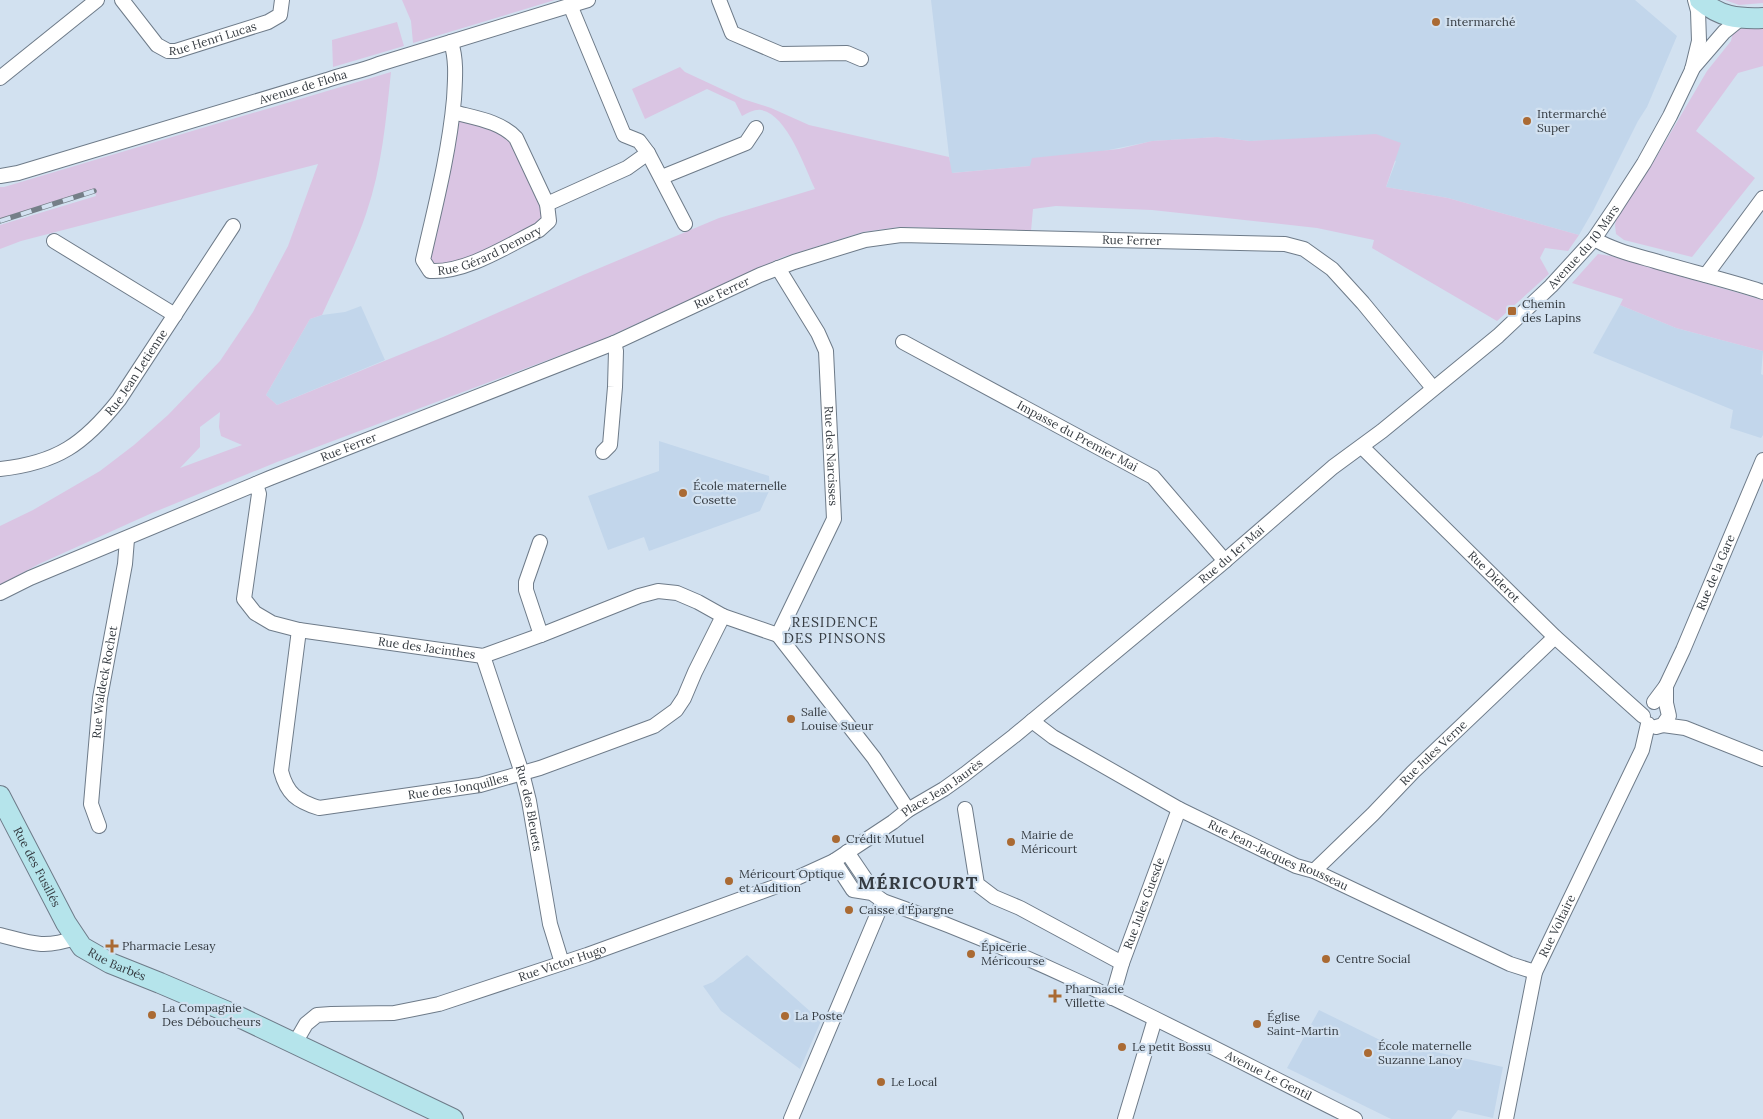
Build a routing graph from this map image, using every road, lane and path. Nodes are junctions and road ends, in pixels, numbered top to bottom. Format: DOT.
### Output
graph roads {
  1 [pos="97,0"];
  2 [pos="122,0"];
  3 [pos="282,0"];
  4 [pos="588,0"];
  5 [pos="719,0"];
  6 [pos="1695,0"];
  7 [pos="1700,0"];
  8 [pos="570,5"];
  9 [pos="1763,18"];
  10 [pos="1740,19"];
  11 [pos="452,42"];
  12 [pos="861,59"];
  13 [pos="1692,70"];
  14 [pos="0,78"];
  15 [pos="452,112"];
  16 [pos="756,128"];
  17 [pos="648,153"];
  18 [pos="0,176"];
  19 [pos="662,177"];
  20 [pos="1763,198"];
  21 [pos="547,204"];
  22 [pos="685,224"];
  23 [pos="233,226"];
  24 [pos="1594,239"];
  25 [pos="54,242"];
  26 [pos="778,268"];
  27 [pos="1706,275"];
  28 [pos="1763,292"];
  29 [pos="175,315"];
  30 [pos="614,342"];
  31 [pos="903,342"];
  32 [pos="1433,388"];
  33 [pos="1362,447"];
  34 [pos="603,452"];
  35 [pos="1763,460"];
  36 [pos="0,469"];
  37 [pos="256,484"];
  38 [pos="127,539"];
  39 [pos="540,542"];
  40 [pos="1225,561"];
  41 [pos="0,593"];
  42 [pos="723,616"];
  43 [pos="299,630"];
  44 [pos="778,634"];
  45 [pos="542,635"];
  46 [pos="1555,637"];
  47 [pos="483,656"];
  48 [pos="1656,714"];
  49 [pos="1032,721"];
  50 [pos="1763,759"];
  51 [pos="522,773"];
  52 [pos="0,796"];
  53 [pos="966,809"];
  54 [pos="1178,809"];
  55 [pos="908,810"];
  56 [pos="99,826"];
  57 [pos="846,852"];
  58 [pos="834,861"];
  59 [pos="1314,871"];
  60 [pos="878,897"];
  61 [pos="0,935"];
  62 [pos="75,938"];
  63 [pos="562,963"];
  64 [pos="1122,963"];
  65 [pos="1535,972"];
  66 [pos="1112,998"];
  67 [pos="1155,1019"];
  68 [pos="295,1043"];
  69 [pos="441,1117"];
  70 [pos="791,1119"];
  71 [pos="1125,1119"];
  72 [pos="1356,1119"];
  73 [pos="1506,1119"];
  1 -- 14 [label="street"];
  2 -- 3 [label="street, Rue Henri Lucas"];
  4 -- 8 [label="street, Avenue de Floha"];
  5 -- 12 [label="street"];
  6 -- 13 [label="street, Avenue du 10 Mars"];
  7 -- 10 [label="street"];
  8 -- 11 [label="street, Avenue de Floha"];
  8 -- 17 [label="street"];
  9 -- 10 [label="street"];
  10 -- 13 [label="street, Avenue du 10 Mars"];
  11 -- 15 [label="street, Rue Gérard Demory"];
  11 -- 18 [label="street, Avenue de Floha"];
  13 -- 24 [label="street, Avenue du 10 Mars"];
  15 -- 21 [label="street"];
  15 -- 21 [label="street, Rue Gérard Demory"];
  16 -- 19 [label="street"];
  17 -- 19 [label="street"];
  17 -- 21 [label="street"];
  19 -- 22 [label="street"];
  20 -- 27 [label="street"];
  23 -- 29 [label="street, Rue Jean Letienne"];
  24 -- 27 [label="street"];
  24 -- 32 [label="street, Avenue du 10 Mars"];
  25 -- 29 [label="street"];
  26 -- 30 [label="street, Rue Ferrer"];
  26 -- 32 [label="street, Rue Ferrer"];
  26 -- 44 [label="street, Rue des Narcisses"];
  27 -- 28 [label="street"];
  29 -- 36 [label="street, Rue Jean Letienne"];
  30 -- 34 [label="street"];
  30 -- 37 [label="street, Rue Ferrer"];
  31 -- 40 [label="street, Impasse du Premier Mai"];
  32 -- 33 [label="street, Rue du 1er Mai"];
  33 -- 40 [label="street, Rue du 1er Mai"];
  33 -- 46 [label="street, Rue Diderot"];
  35 -- 48 [label="street, Rue de la Gare"];
  37 -- 38 [label="street, Rue Ferrer"];
  37 -- 43 [label="street, Rue des Jacinthes"];
  38 -- 41 [label="street, Rue Ferrer"];
  38 -- 56 [label="street, Rue Waldeck Rochet"];
  39 -- 45 [label="street"];
  40 -- 49 [label="street, Rue du 1er Mai"];
  42 -- 44 [label="street, Rue des Jacinthes"];
  42 -- 45 [label="street, Rue des Jacinthes"];
  42 -- 51 [label="street, Rue des Jonquilles"];
  43 -- 47 [label="street, Rue des Jacinthes"];
  43 -- 51 [label="street, Rue des Jonquilles"];
  44 -- 55 [label="street"];
  45 -- 47 [label="street, Rue des Jacinthes"];
  46 -- 48 [label="street, Rue Diderot"];
  46 -- 59 [label="street, Rue Jules Verne"];
  47 -- 51 [label="street, Rue des Bleuets"];
  48 -- 50 [label="street, Rue Diderot"];
  48 -- 65 [label="street, Rue Voltaire"];
  49 -- 54 [label="street, Rue Jean-Jacques Rousseau"];
  49 -- 55 [label="street, Place Jean Jaurès"];
  51 -- 63 [label="street, Rue des Bleuets"];
  52 -- 62 [label="street, Rue des Fusillés"];
  53 -- 64 [label="street"];
  54 -- 59 [label="street, Rue Jean-Jacques Rousseau"];
  54 -- 64 [label="street, Rue Jules Guesde"];
  55 -- 57 [label="street, Place Jean Jaurès"];
  57 -- 58 [label="street, Place Jean Jaurès"];
  57 -- 60 [label="street"];
  58 -- 60 [label="street"];
  58 -- 63 [label="street, Rue Victor Hugo"];
  59 -- 65 [label="street, Rue Jean-Jacques Rousseau"];
  60 -- 66 [label="street, Avenue Le Gentil"];
  60 -- 70 [label="street"];
  61 -- 62 [label="street, Rue Barbés"];
  62 -- 68 [label="street, Rue Barbés"];
  63 -- 68 [label="street, Rue Victor Hugo"];
  64 -- 66 [label="street, Rue Jules Guesde"];
  65 -- 73 [label="street, Rue Voltaire"];
  66 -- 67 [label="street, Avenue Le Gentil"];
  67 -- 71 [label="street"];
  67 -- 72 [label="street, Avenue Le Gentil"];
  68 -- 69 [label="street, Rue Barbés"];
}
